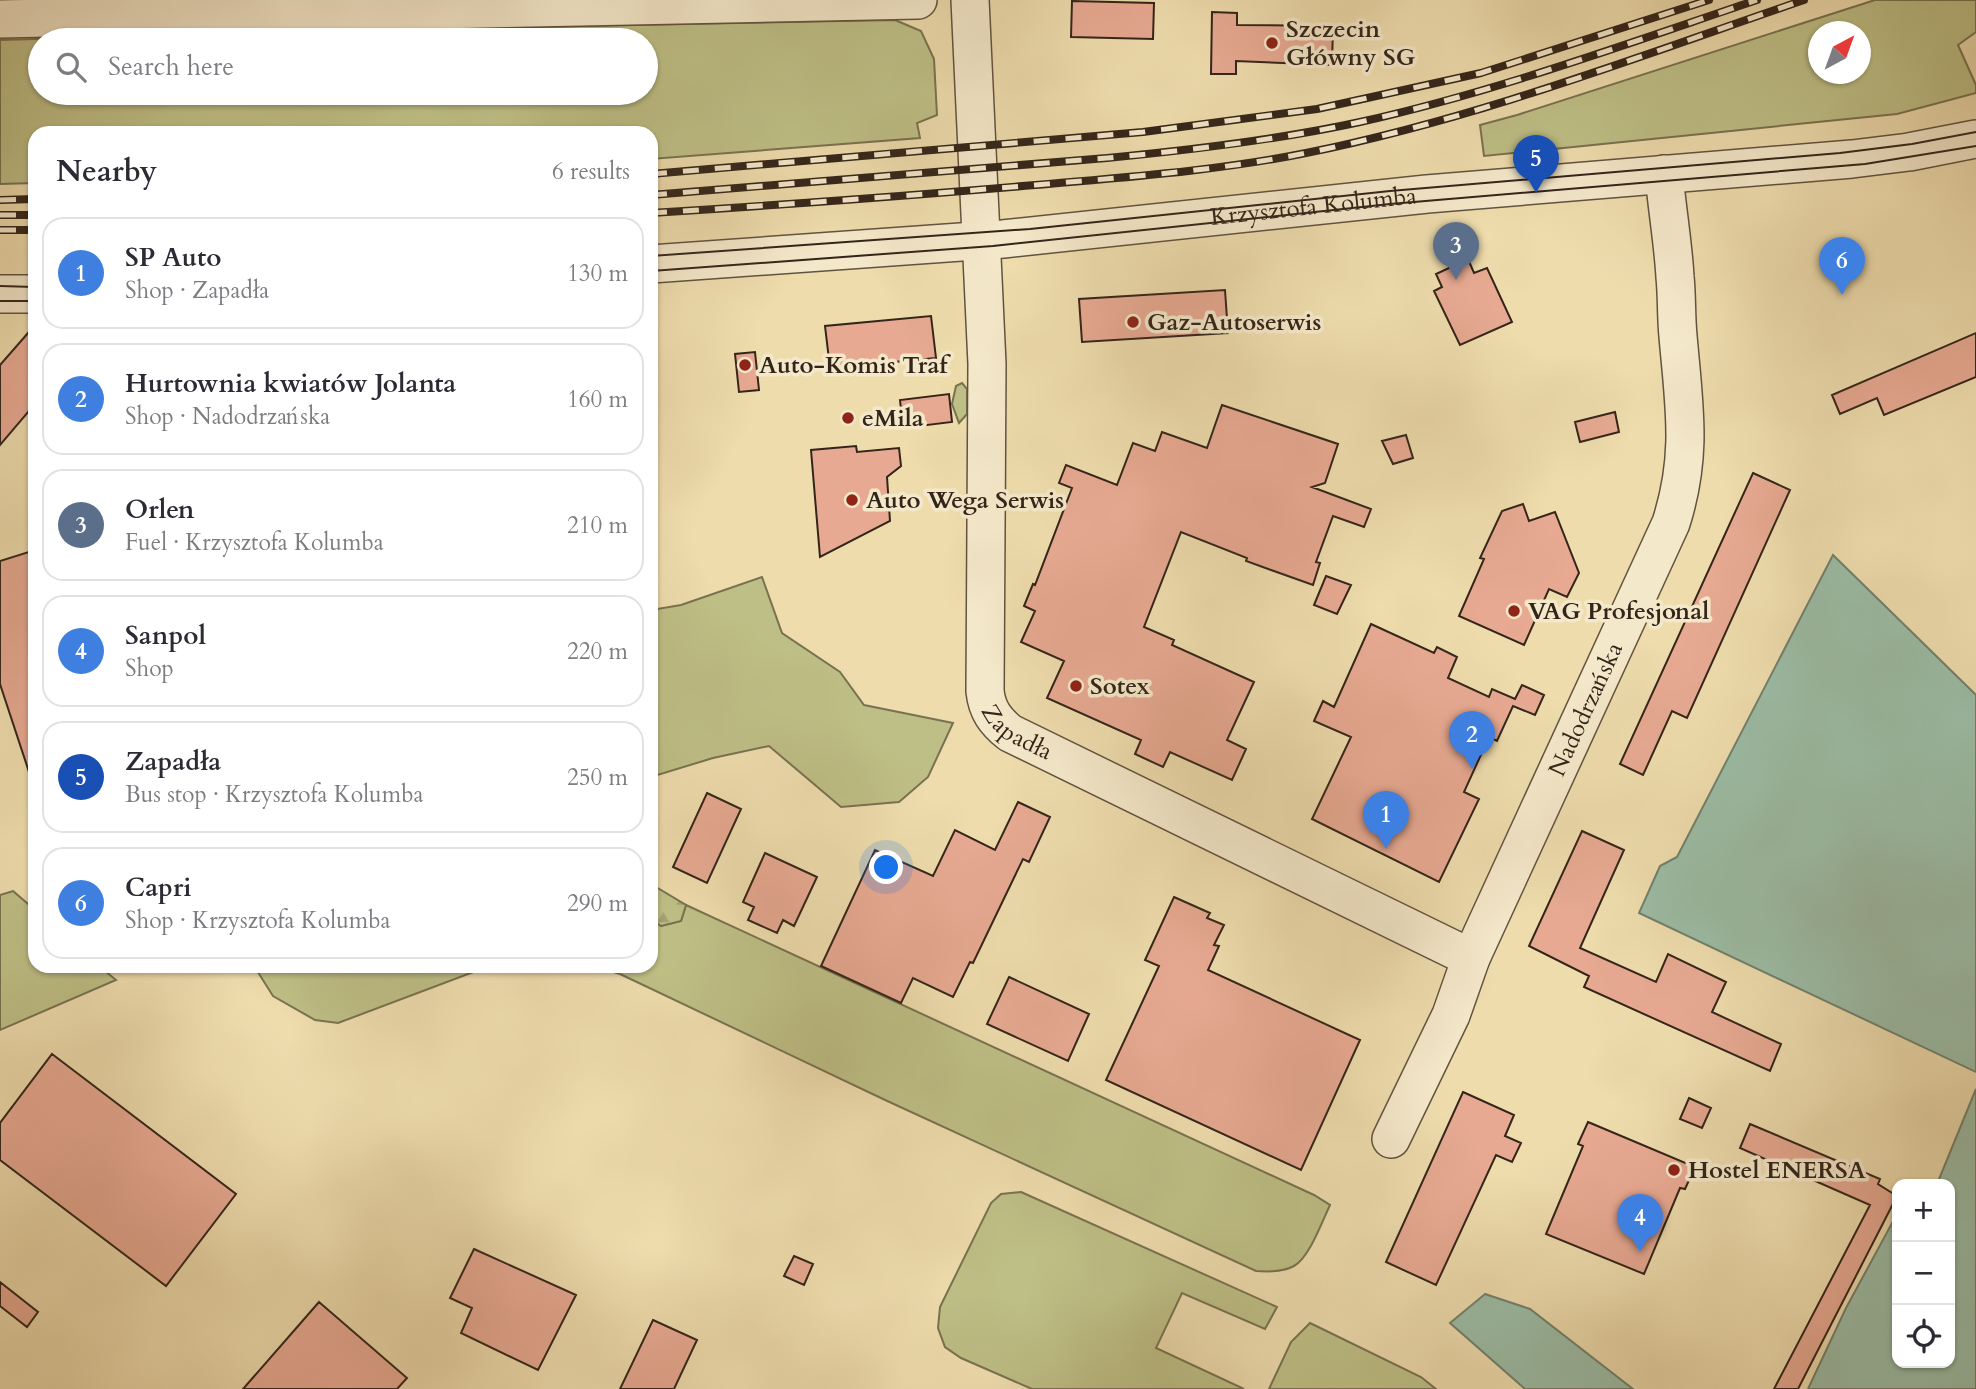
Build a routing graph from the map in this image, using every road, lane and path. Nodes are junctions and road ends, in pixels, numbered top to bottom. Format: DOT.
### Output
graph roads {
  1 [pos="918,0"];
  2 [pos="970,0"];
  3 [pos="0,19"];
  4 [pos="1976,139"];
  5 [pos="1664,174"];
  6 [pos="982,240"];
  7 [pos="658,263"];
  8 [pos="0,294"];
  9 [pos="28,294"];
  10 [pos="1471,958"];
  11 [pos="1391,1139"];
  1 -- 3 [label="street"];
  2 -- 6 [label="street, Zapadła"];
  4 -- 5 [label="street, Krzysztofa Kolumba"];
  5 -- 6 [label="street, Krzysztofa Kolumba"];
  5 -- 10 [label="street, Nadodrzańska"];
  6 -- 7 [label="street, Krzysztofa Kolumba"];
  6 -- 10 [label="street, Zapadła"];
  8 -- 9 [label="street"];
  10 -- 11 [label="street, Nadodrzańska"];
}
